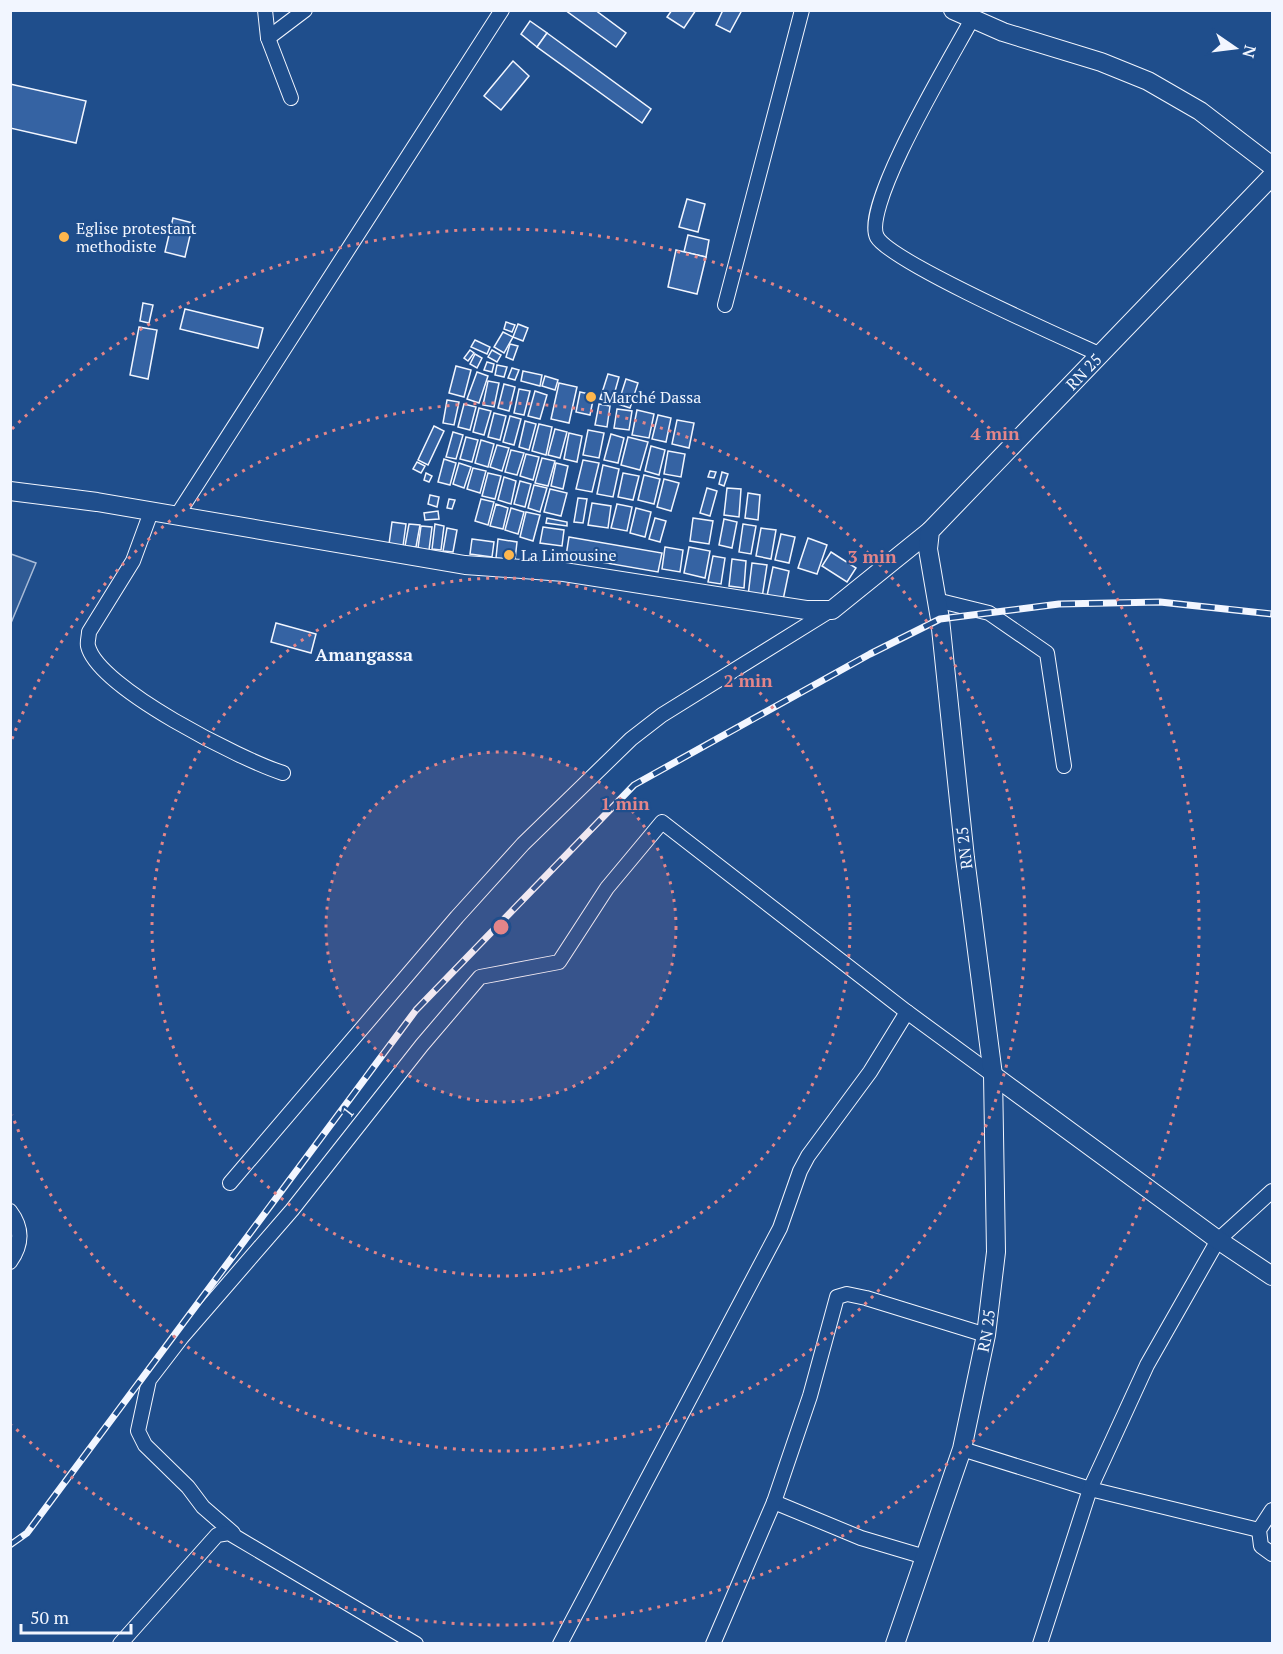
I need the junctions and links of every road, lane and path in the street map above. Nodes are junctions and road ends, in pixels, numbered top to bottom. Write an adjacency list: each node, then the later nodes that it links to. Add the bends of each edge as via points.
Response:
1 (265, 10): 7 (street)
2 (305, 10): 7 (street)
3 (502, 10): 15 (street)
4 (802, 10): 11 (street)
5 (953, 10): 6 (main road)
6 (972, 19): 9 (main road, via 1148,81 1200,111); 12 (street, via 911,129 890,176 874,225 878,238 893,251 972,294)
7 (268, 38): 8 (street)
8 (291, 98)
9 (1272, 166)
10 (1272, 176): 12 (main road, RN 25 / RN 25)
11 (725, 306)
12 (1101, 355): 16 (main road, RN 25 / RN 25)
13 (10, 491): 14 (main road)
14 (151, 512): 15 (main road); 20 (street, via 133,561 89,632 88,645 96,660 140,698 226,750)
15 (176, 517): 18 (main road, via 465,565 564,572 787,607)
16 (930, 531): 17 (main road, RN 25 / RN 25, via 928,549); 18 (main road)
17 (936, 600): 19 (street, via 989,613 1047,653); 22 (main road, RN 25 / RN 25)
18 (832, 610): 23 (street, via 662,715 631,739 523,844 456,917)
19 (1064, 766)
20 (283, 773)
21 (907, 1012): 22 (street); 35 (street, 1, via 662,822 607,888 559,962 480,977 149,1380 138,1431 145,1445); 40 (street, via 800,1171 780,1228)
22 (993, 1075): 26 (main road); 29 (main road, RN 25 / RN 25, via 996,1252)
23 (230, 1184)
24 (1272, 1191): 26 (street)
25 (10, 1211): 27 (street, via 20,1233 17,1252)
26 (1218, 1240): 28 (main road); 31 (street, via 1147,1365)
27 (10, 1262)
28 (1272, 1276)
29 (986, 1335): 30 (main road, RN 25 / RN 25); 32 (street, via 866,1298 848,1294 837,1297)
30 (962, 1449): 31 (street); 37 (main road, RN 25 / RN 25)
31 (1090, 1489): 34 (street); 43 (street)
32 (774, 1502): 37 (street, via 861,1538); 41 (street)
33 (1272, 1510): 34 (street)
34 (1259, 1530): 36 (street, via 1261,1546)
35 (233, 1533): 38 (street, via 217,1534); 39 (street)
36 (1272, 1554)
37 (926, 1557): 42 (main road, RN 25 / RN 25)
38 (120, 1644)
39 (416, 1644)
40 (560, 1644)
41 (713, 1644)
42 (895, 1644)
43 (1040, 1644)

